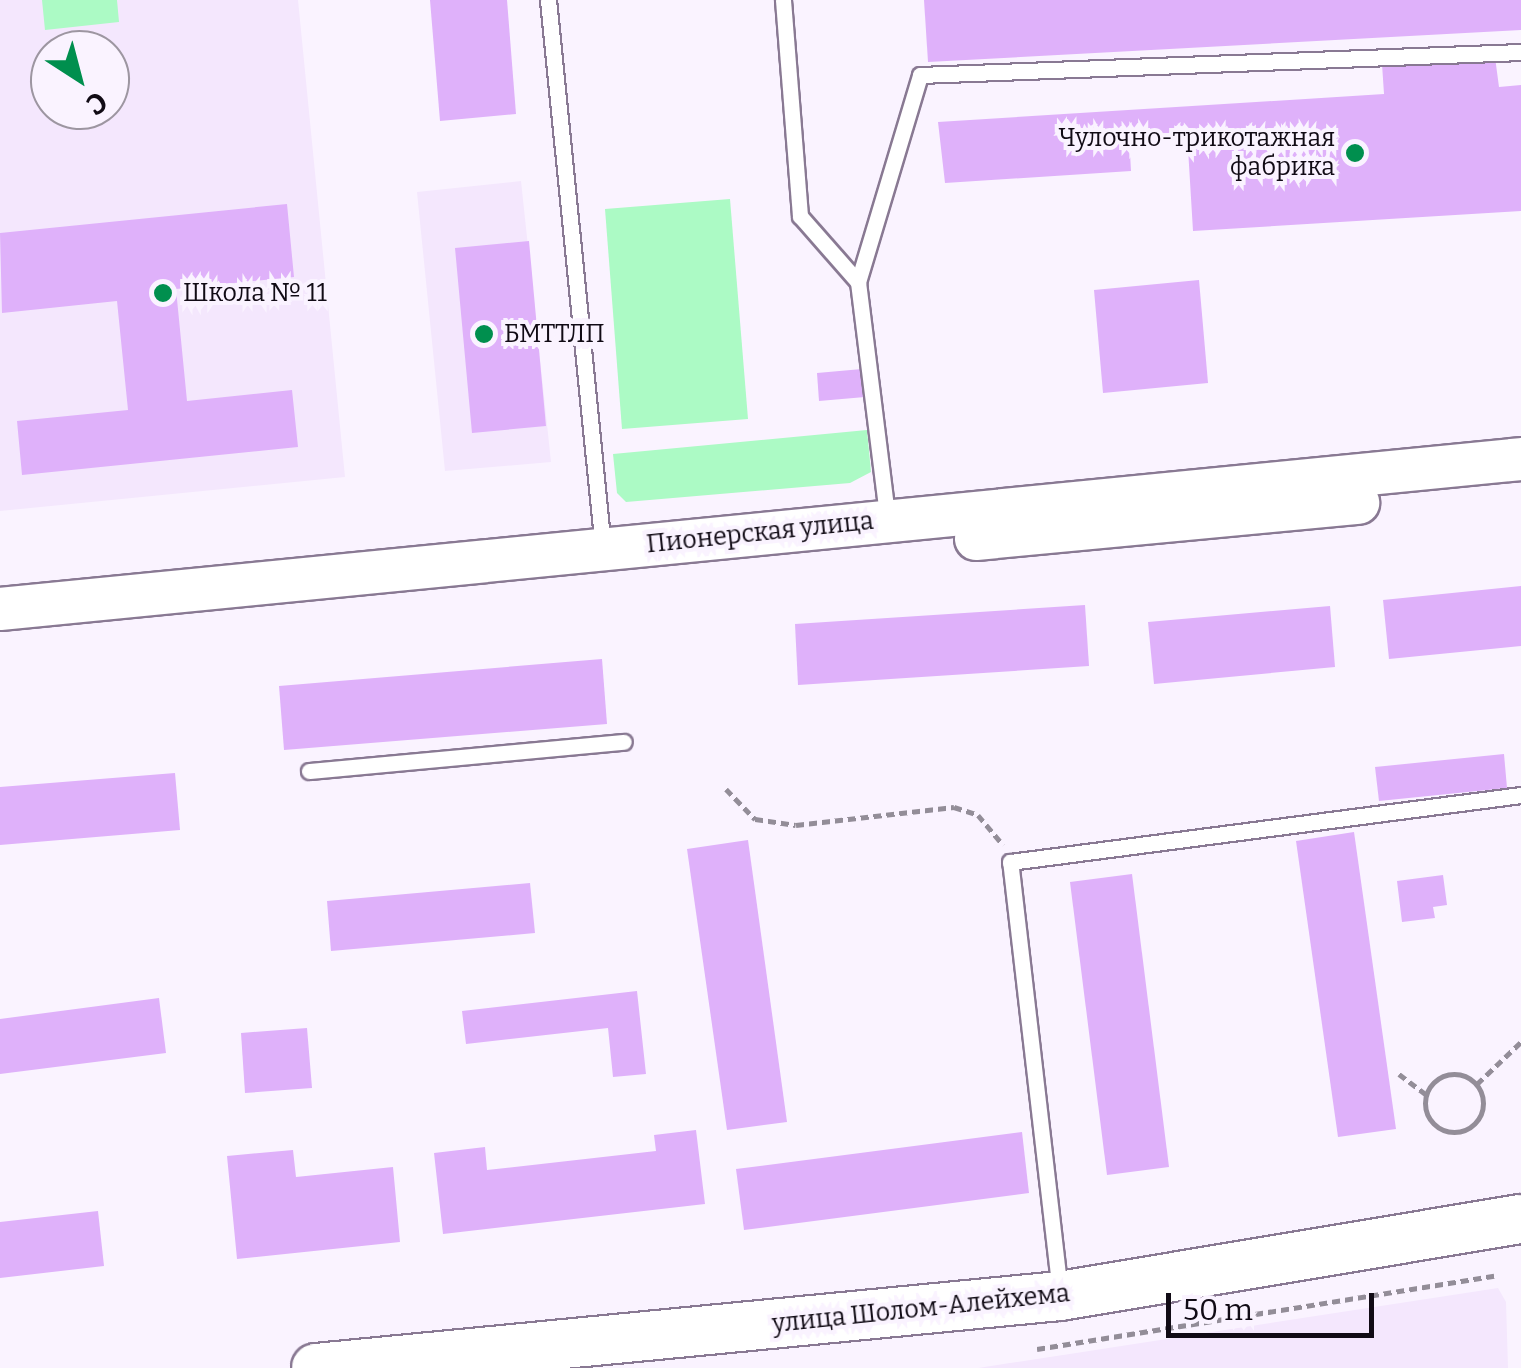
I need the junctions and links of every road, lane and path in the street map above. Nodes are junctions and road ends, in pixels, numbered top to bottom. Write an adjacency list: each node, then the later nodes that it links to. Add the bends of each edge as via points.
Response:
1 (548, 0): 8 (lane)
2 (784, 0): 4 (lane, via 800,216)
3 (1521, 52): 4 (lane, via 920,75)
4 (858, 282): 7 (lane)
5 (1521, 459): 7 (main road, Пионерская улица)
6 (1521, 488): 7 (main road, Пионерская улица)
7 (889, 534): 8 (main road, Пионерская улица)
8 (604, 562): 9 (main road, Пионерская улица); 10 (main road, Пионерская улица)
9 (0, 609)
10 (0, 637)
11 (624, 742): 12 (lane)
12 (309, 771)
13 (726, 789): 15 (path, via 754,819 796,824 954,808 978,815 1000,834)
14 (1521, 795): 15 (lane)
15 (1010, 862): 22 (lane)
16 (1521, 1042): 18 (path)
17 (1399, 1074): 19 (path)
18 (1477, 1084): 19 (path, via 1450,1074); 19 (path, via 1483,1112 1463,1132 1434,1125)
19 (1426, 1094)
20 (1521, 1218): 22 (main road, улица Шолом-Алейхема)
21 (1494, 1276): 23 (path)
22 (1060, 1296): 24 (main road, улица Шолом-Алейхема)
23 (1037, 1349)
24 (316, 1368)

